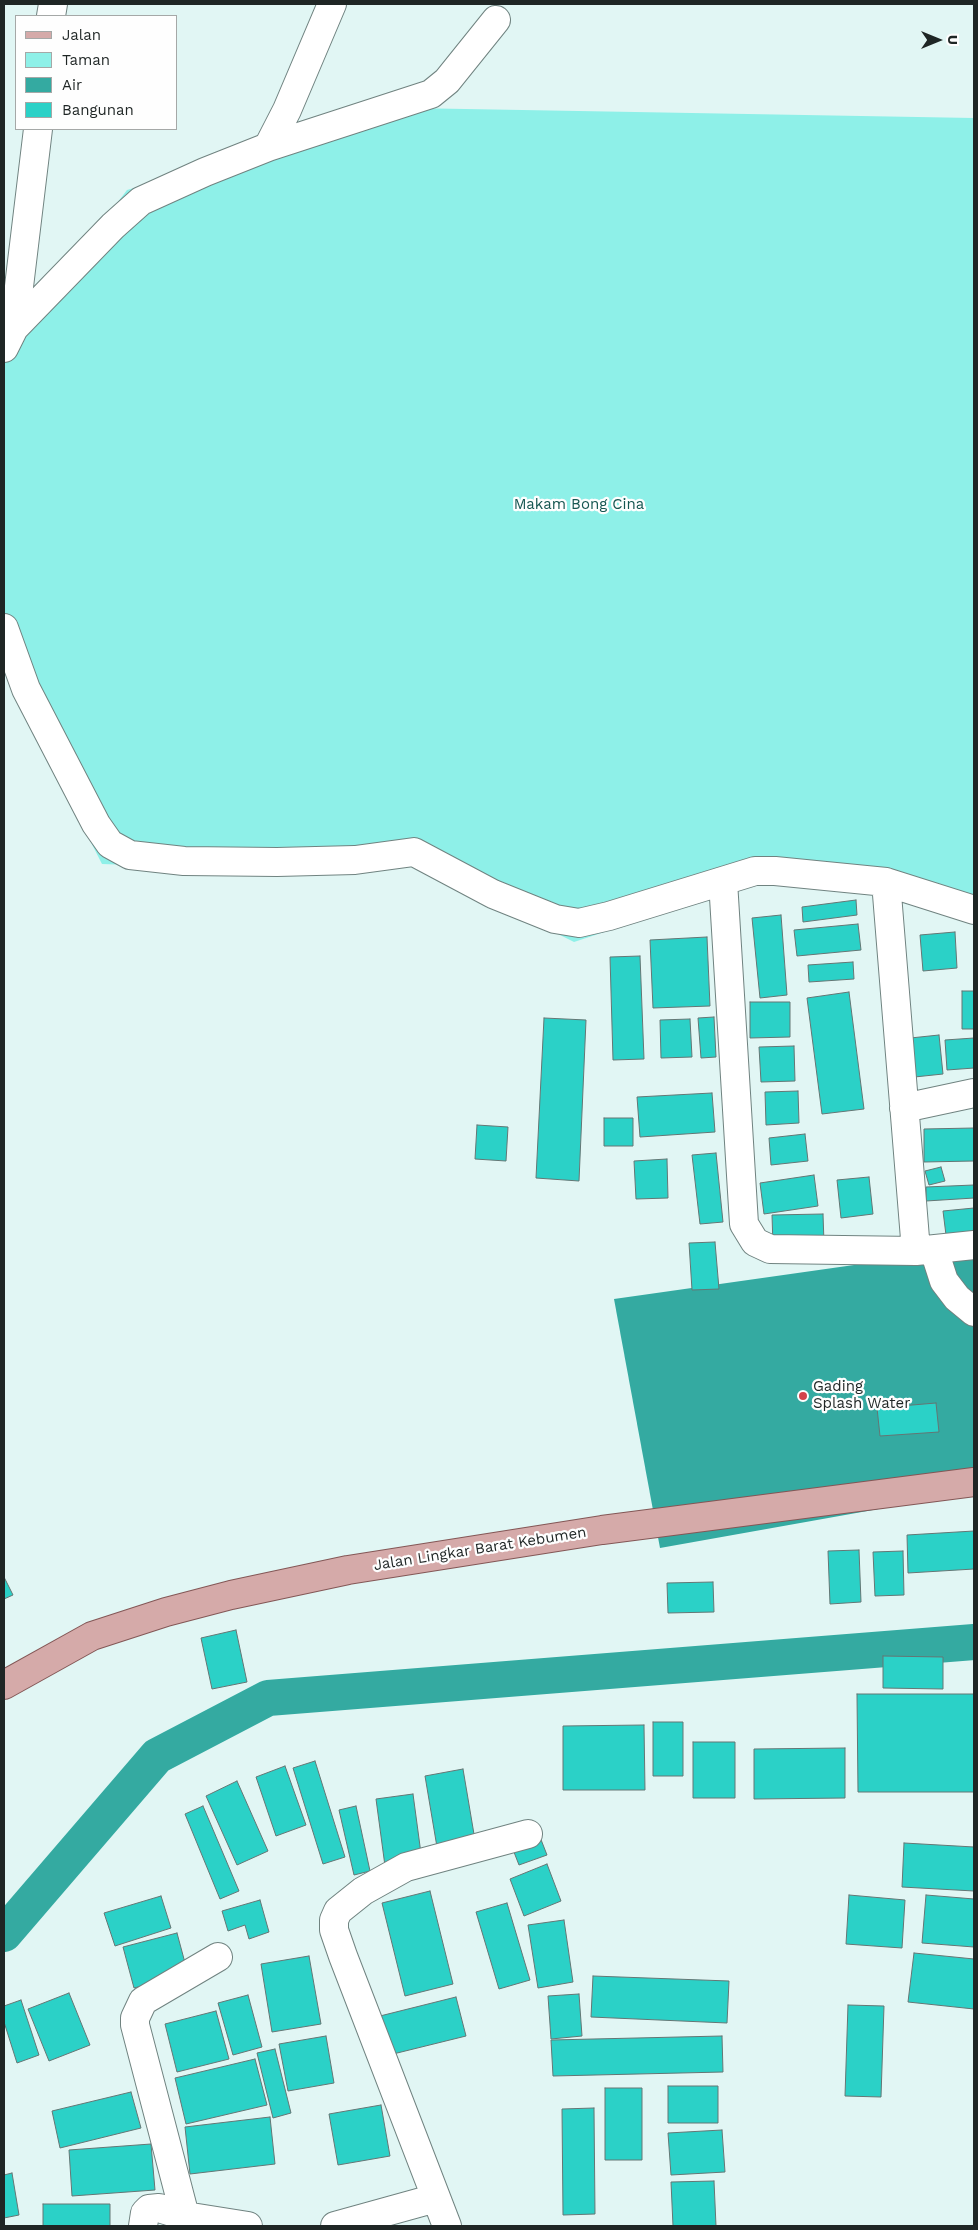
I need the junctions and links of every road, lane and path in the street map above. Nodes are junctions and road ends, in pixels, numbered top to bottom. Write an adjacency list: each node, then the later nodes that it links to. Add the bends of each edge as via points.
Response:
1 (332, 4): 4 (street)
2 (496, 20): 4 (street, via 447,81 431,94)
3 (38, 130): 5 (street)
4 (268, 147): 5 (street, via 140,201)
5 (9, 338)
6 (4, 628): 7 (street, via 26,689 96,824 110,844 130,855 184,861 278,862 355,860 414,852 493,894 555,919 579,923)
7 (723, 881): 8 (street, via 755,871 775,871); 13 (street, via 744,1224 755,1242 770,1249)
8 (886, 882): 9 (street); 11 (street)
9 (974, 910)
10 (974, 1093): 11 (street)
11 (904, 1108): 13 (street)
12 (974, 1245): 13 (street)
13 (925, 1251): 14 (street, via 957,1298)
14 (974, 1312)
15 (974, 1482): 16 (main road, Jalan Lingkar Barat Kebumen, via 602,1530 338,1572 166,1612 92,1636)
16 (4, 1685)
17 (528, 1834): 19 (street, via 406,1867 363,1890 338,1911 334,1920 343,1956)
18 (218, 1957): 20 (street, via 143,2001 135,2018)
19 (436, 2198): 23 (street); 24 (street)
20 (185, 2216): 21 (street, via 159,2208 149,2210 144,2213); 22 (street)
21 (143, 2226)
22 (248, 2226)
23 (335, 2226)
24 (447, 2226)

